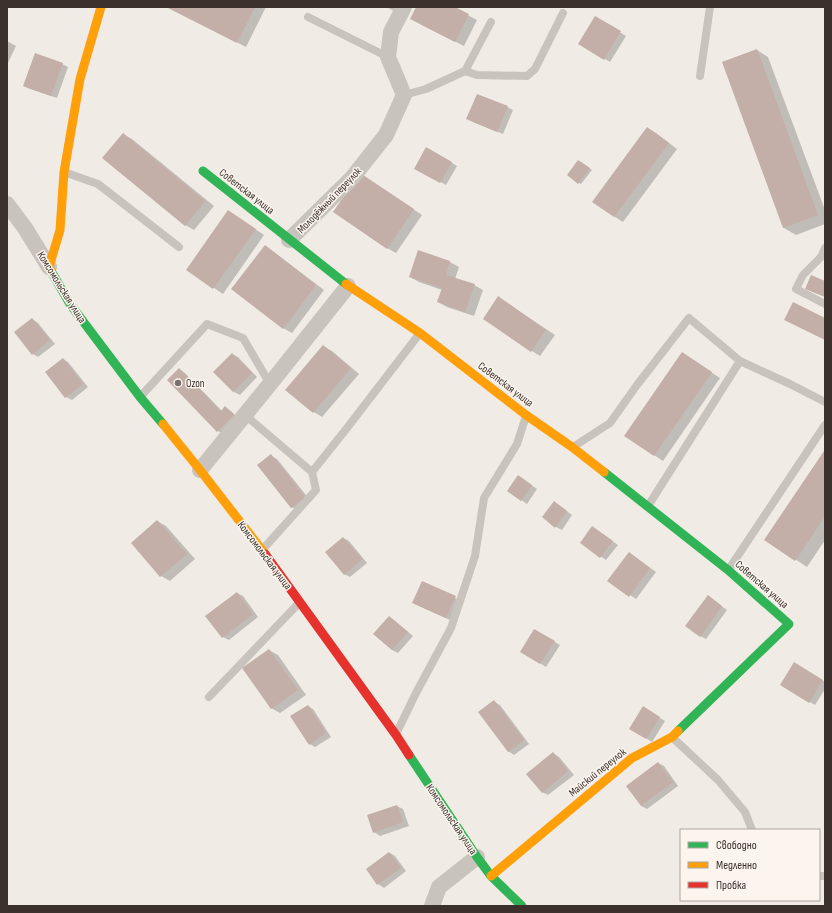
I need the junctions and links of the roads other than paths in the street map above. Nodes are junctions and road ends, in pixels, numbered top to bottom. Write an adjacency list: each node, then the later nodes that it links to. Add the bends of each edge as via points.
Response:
1 (101, 7): 12 (street, via 80,79)
2 (404, 7): 7 (street, via 391,32)
3 (710, 7): 9 (lane)
4 (562, 13): 8 (lane, via 535,70 527,76 477,75)
5 (308, 17): 7 (lane)
6 (492, 22): 8 (lane)
7 (388, 57): 10 (street)
8 (465, 71): 10 (lane, via 426,90)
9 (700, 76)
10 (404, 94): 14 (street, Молодёжный переулок, via 386,135 352,178)
11 (203, 171): 14 (street, Советская улица)
12 (64, 172): 15 (lane, via 98,184); 17 (street, via 60,230)
13 (7, 204): 17 (street, Комсомольская улица)
14 (289, 240): 18 (street, Советская улица)
15 (179, 247)
16 (825, 248): 19 (lane, via 821,257 803,275 796,289)
17 (49, 267): 23 (street, Комсомольская улица, via 70,304)
18 (348, 286): 20 (street, Советская улица); 22 (street)
19 (825, 304)
20 (420, 333): 26 (street, Советская улица); 30 (lane)
21 (740, 361): 24 (lane); 28 (lane, via 689,318 610,423); 31 (lane)
22 (270, 384): 23 (lane, via 243,338 207,324); 25 (street)
23 (140, 397): 29 (street, Комсомольская улица)
24 (825, 402)
25 (245, 415): 29 (street); 30 (lane)
26 (526, 415): 28 (street, Советская улица); 37 (lane, via 517,444 484,498 475,556 451,628)
27 (825, 425): 33 (lane)
28 (572, 447): 31 (street, Советская улица)
29 (200, 470): 32 (street, Комсомольская улица)
30 (312, 472): 32 (lane, via 316,490)
31 (647, 506): 33 (street, Советская улица)
32 (262, 550): 34 (street, Комсомольская улица)
33 (728, 570): 35 (street, Советская улица)
34 (300, 602): 36 (lane); 37 (street, Комсомольская улица)
35 (789, 624): 38 (street, Майский переулок)
36 (209, 697)
37 (396, 735): 40 (street, Комсомольская улица)
38 (672, 737): 39 (lane, via 718,780 745,812); 41 (street, Майский переулок, via 632,758)
39 (752, 829)
40 (477, 857): 41 (street, Комсомольская улица); 42 (street, via 439,887)
41 (492, 876): 43 (street, Комсомольская улица)
42 (432, 906)
43 (522, 906)

